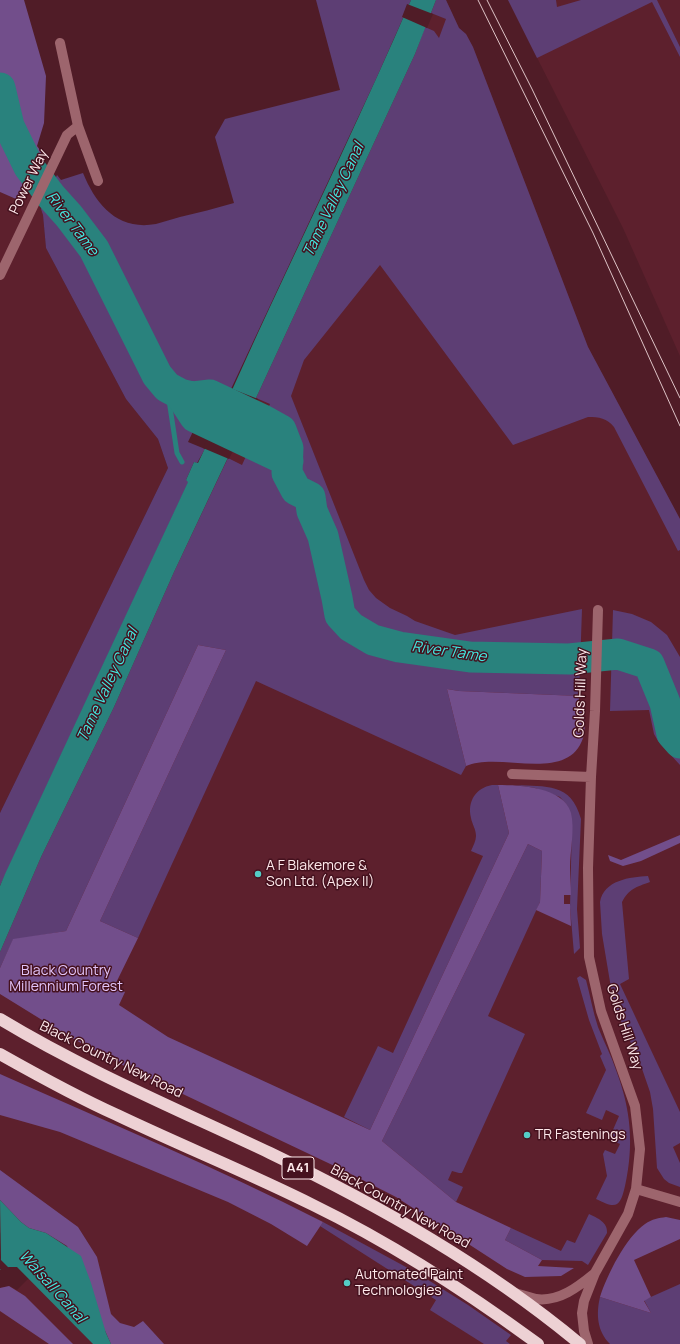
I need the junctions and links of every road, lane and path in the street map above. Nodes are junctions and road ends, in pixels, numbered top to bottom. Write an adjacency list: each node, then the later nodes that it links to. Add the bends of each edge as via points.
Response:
1 (60, 43): 2 (street)
2 (78, 126): 3 (street); 4 (street, Power Way, via 67,135)
3 (98, 181)
4 (0, 275)
5 (598, 610): 7 (street, Golds Hill Way)
6 (512, 774): 7 (street)
7 (591, 777): 10 (street, Golds Hill Way, via 588,868 590,957 601,1011 635,1106 640,1149)
8 (0, 1019): 13 (highway, Black Country New Road / A41, via 39,1043 99,1073 357,1197 412,1227)
9 (0, 1054): 14 (highway, A41, via 51,1083 361,1229 483,1304)
10 (636, 1189): 11 (street); 12 (street, Golds Hill Way, via 628,1214)
11 (680, 1202)
12 (595, 1274): 13 (street, Golds Hill Way, via 578,1288 548,1299); 16 (street, Golds Hill Way, via 584,1301 582,1314)
13 (512, 1292): 15 (highway, Black Country New Road / A41)
14 (538, 1344)
15 (580, 1344)
16 (588, 1344)

